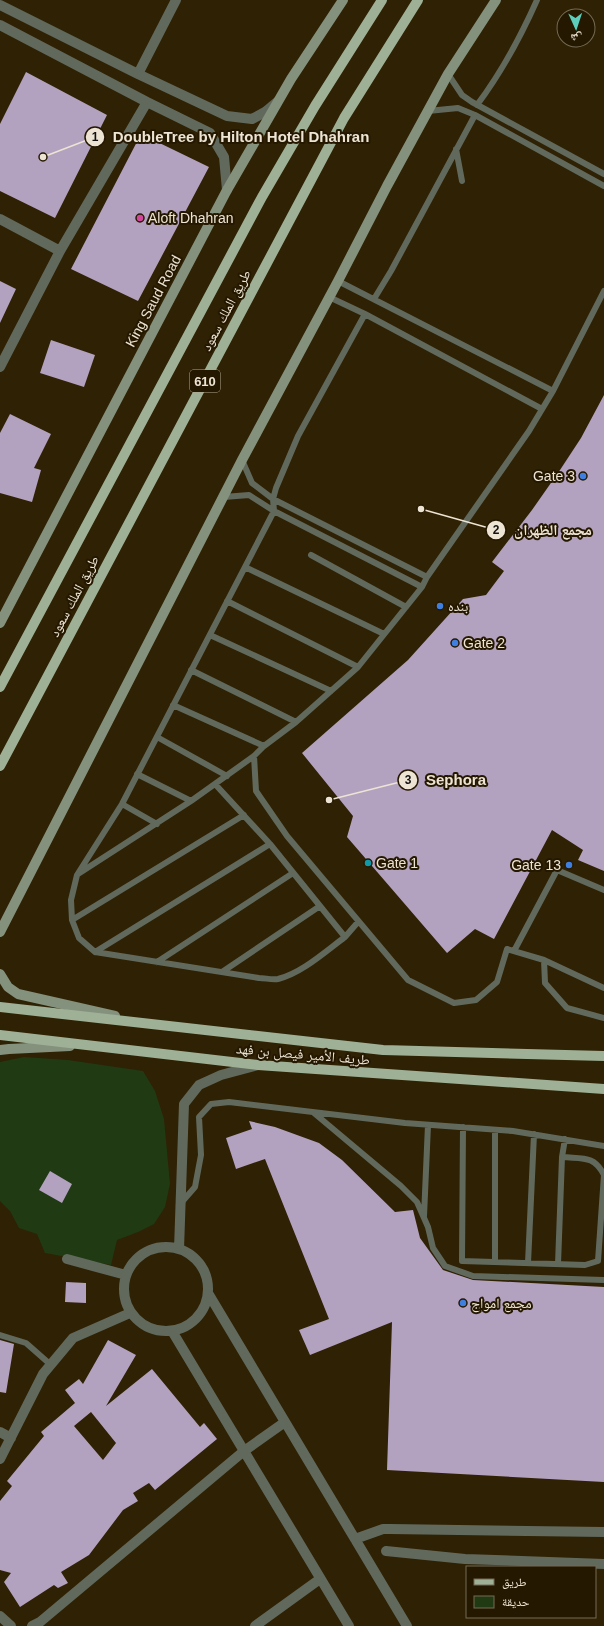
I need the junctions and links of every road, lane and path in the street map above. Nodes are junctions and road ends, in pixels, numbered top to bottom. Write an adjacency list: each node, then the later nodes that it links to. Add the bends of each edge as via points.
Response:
1 (176, 0): 9 (street)
2 (343, 0): 11 (main road, King Saud Road)
3 (382, 0): 46 (main road, طريق الملك سعود / 610, via 315,106 262,197)
4 (418, 0): 53 (main road, طريق الملك سعود / 610, via 344,118)
5 (496, 0): 10 (main road)
6 (537, 0): 13 (lane, via 493,84)
7 (0, 5): 9 (street)
8 (0, 25): 12 (street)
9 (138, 74): 11 (street, via 227,116 252,118 265,112)
10 (448, 74): 13 (lane, via 462,95); 14 (main road)
11 (280, 99): 20 (main road, King Saud Road)
12 (147, 102): 20 (street, via 210,133 224,157); 22 (street)
13 (477, 105): 17 (lane)
14 (428, 111): 15 (lane, via 458,108); 23 (main road)
15 (475, 115): 16 (lane); 19 (lane)
16 (456, 149): 18 (lane); 26 (lane)
17 (604, 174)
18 (462, 181)
19 (604, 186)
20 (227, 190): 41 (main road, King Saud Road)
21 (0, 218): 22 (street)
22 (60, 251): 28 (street)
23 (338, 281): 25 (main road); 26 (lane)
24 (604, 292): 29 (lane)
25 (329, 297): 27 (lane); 31 (main road)
26 (374, 299): 29 (lane)
27 (364, 314): 30 (lane); 33 (lane, via 298,436)
28 (0, 367)
29 (553, 391): 30 (lane)
30 (542, 409): 37 (lane)
31 (242, 460): 32 (main road); 33 (lane, via 252,484)
32 (224, 497): 34 (lane, via 249,495); 66 (main road)
33 (273, 499): 34 (lane); 37 (lane)
34 (274, 511): 36 (lane); 38 (lane)
35 (311, 555): 40 (lane)
36 (244, 567): 39 (lane); 42 (lane)
37 (427, 577): 38 (lane)
38 (422, 587): 40 (lane)
39 (227, 601): 43 (lane); 44 (lane)
40 (406, 607): 42 (lane)
41 (0, 623)
42 (384, 634): 44 (lane)
43 (210, 635): 45 (lane); 47 (lane)
44 (358, 667): 47 (lane)
45 (192, 670): 48 (lane); 49 (lane)
46 (0, 687)
47 (331, 691): 49 (lane)
48 (173, 705): 50 (lane); 51 (lane)
49 (296, 722): 51 (lane)
50 (157, 737): 54 (lane); 55 (lane)
51 (264, 746): 52 (lane)
52 (254, 756): 55 (lane); 68 (lane, via 256,791 287,836)
53 (0, 766)
54 (138, 774): 57 (lane); 58 (lane)
55 (227, 776): 56 (lane)
56 (215, 784): 57 (lane); 59 (lane)
57 (191, 801): 60 (lane)
58 (122, 804): 60 (lane); 63 (lane)
59 (244, 815): 61 (lane); 67 (lane)
60 (157, 824): 63 (lane)
61 (270, 844): 62 (lane); 73 (lane)
62 (293, 873): 65 (lane); 75 (lane)
63 (77, 874): 67 (lane, via 71,900)
64 (604, 890): 72 (lane, via 557,870)
65 (320, 906): 71 (lane); 76 (lane)
66 (12, 907): 69 (main road); 70 (main road)
67 (72, 920): 73 (lane, via 79,938)
68 (358, 922): 71 (lane); 72 (lane, via 408,980 454,1003 476,1000 497,982 507,949)
69 (0, 925)
70 (0, 932)
71 (345, 937): 76 (lane, via 314,960 277,979)
72 (514, 951): 74 (lane)
73 (95, 952): 75 (lane)
74 (544, 960): 78 (lane); 80 (lane, via 545,983 567,1008)
75 (157, 962): 76 (lane)
76 (222, 972)
77 (0, 974): 81 (main road, via 8,987 18,994)
78 (604, 988)
79 (0, 1007): 81 (main road, طريف الأمير فيصل بن فهد)
80 (604, 1018)
81 (148, 1024): 85 (main road, طريف الأمير فيصل بن فهد, via 383,1050)
82 (0, 1035): 83 (main road, طريف الأمير فيصل بن فهد)
83 (84, 1046): 84 (main road); 86 (main road, طريف الأمير فيصل بن فهد)
84 (0, 1050)
85 (604, 1056)
86 (258, 1065): 87 (main road, طريف الأمير فيصل بن فهد); 97 (street, via 221,1075 199,1085 184,1104)
87 (604, 1089)
88 (314, 1113): 89 (lane); 97 (lane, via 229,1102 211,1104 199,1117 201,1155 196,1187); 98 (lane, via 417,1202)
89 (428, 1125): 90 (lane); 98 (lane)
90 (463, 1127): 91 (lane); 101 (lane, via 462,1261)
91 (495, 1130): 92 (lane); 101 (lane)
92 (534, 1134): 93 (lane); 102 (lane)
93 (565, 1139): 94 (lane); 95 (lane)
94 (604, 1146)
95 (562, 1156): 96 (lane, via 592,1160 601,1167); 103 (lane)
96 (604, 1175): 103 (lane, via 598,1261 585,1265)
97 (181, 1203): 99 (street)
98 (424, 1218): 105 (lane, via 433,1248 445,1266 473,1276)
99 (179, 1249): 104 (street, via 166,1247 141,1254); 106 (street, via 192,1256 201,1266 207,1279)
100 (67, 1258): 104 (street)
101 (495, 1262): 102 (lane)
102 (528, 1263): 103 (lane)
103 (558, 1264)
104 (126, 1275): 107 (street, via 123,1288)
105 (604, 1280)
106 (208, 1294): 108 (street, via 204,1307 196,1318 186,1326); 111 (street)
107 (130, 1313): 108 (street, via 138,1322 149,1328); 110 (street, via 73,1338)
108 (172, 1331): 114 (street)
109 (0, 1335): 110 (lane, via 26,1343)
110 (50, 1366): 113 (street, via 43,1374)
111 (285, 1422): 114 (street); 117 (street)
112 (0, 1432): 113 (street)
113 (11, 1438): 115 (street)
114 (244, 1451): 120 (street); 123 (street, via 40,1622)
115 (0, 1459)
116 (604, 1532): 117 (street, via 383,1529)
117 (355, 1539): 126 (street)
118 (386, 1550): 119 (street, via 465,1559)
119 (604, 1564)
120 (320, 1579): 124 (street); 125 (street)
121 (0, 1616): 122 (street)
122 (12, 1626)
123 (32, 1626)
124 (255, 1626)
125 (349, 1626)
126 (407, 1626)

